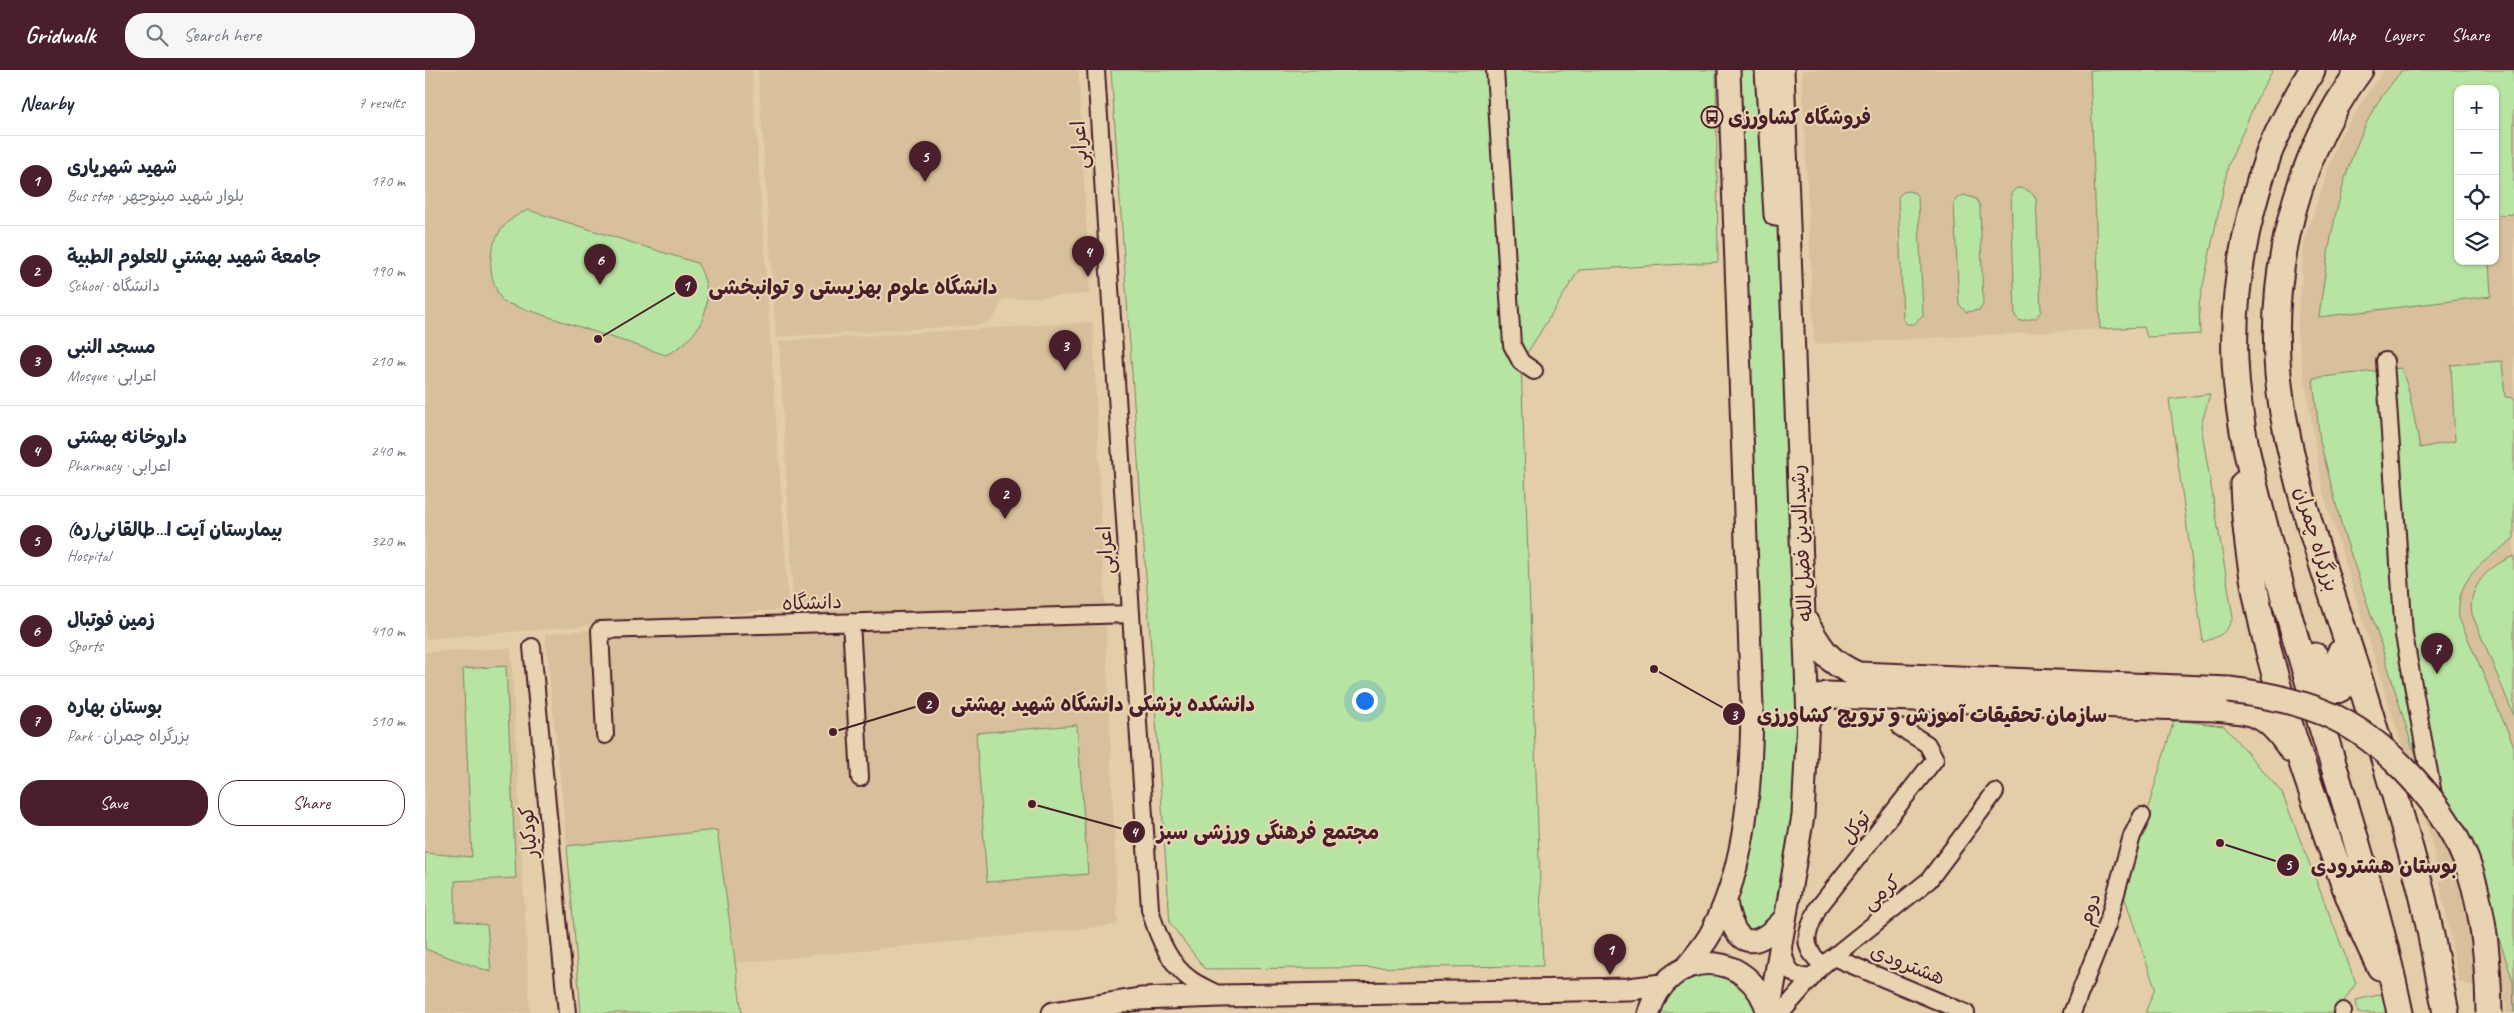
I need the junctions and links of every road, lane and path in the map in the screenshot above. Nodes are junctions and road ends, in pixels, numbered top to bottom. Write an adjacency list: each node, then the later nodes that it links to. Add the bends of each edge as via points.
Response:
1 (1096, 70): 14 (street, اعرابی)
2 (1495, 70): 10 (street, via 1512,345 1521,362)
3 (1729, 70): 26 (main road, via 1752,708 1747,800)
4 (1766, 70): 8 (main road, via 1774,210)
5 (1783, 70): 8 (main road, رشیدالدین فضل الله)
6 (2312, 70): 11 (highway, via 2270,151 2248,222 2237,305 2235,360)
7 (2360, 70): 12 (highway, بزرگراه چمران, via 2321,134 2294,203 2283,260 2276,334 2283,412 2303,498)
8 (1791, 283): 16 (main road, رشیدالدین فضل الله)
9 (2385, 361): 25 (street, via 2404,635)
10 (1534, 371)
11 (2241, 424): 13 (highway, via 2257,500); 21 (highway, via 2244,517 2254,590)
12 (2327, 575): 13 (highway, via 2346,676 2342,688 2331,689 2324,681); 42 (highway, بزرگراه چمران, via 2423,901)
13 (2283, 594): 31 (highway)
14 (1130, 614): 15 (street, دانشگاه); 32 (street, اعرابی, via 1150,910 1156,934 1171,958 1190,979)
15 (851, 622): 20 (street, دانشگاه, via 600,630); 22 (street)
16 (1805, 622): 18 (main road, رشیدالدین فضل الله); 43 (highway, bridge, via 1821,650 1837,666 1858,675 2229,690 2290,701 2338,719 2385,753 2425,793 2459,844 2477,896 2486,946)
17 (532, 646): 34 (street, کودکیار)
18 (1808, 719): 21 (highway, via 1818,699 1827,695 2226,710 2267,720 2276,727); 27 (main road, رشیدالدین فضل الله, via 1803,816)
19 (1901, 728): 28 (street, توکل, via 1927,744 1935,759 1819,908 1809,929 1807,946)
20 (605, 735)
21 (2303, 767): 31 (highway, via 2367,943)
22 (860, 778)
23 (1995, 792): 28 (street, کرمی, via 1929,880)
24 (2142, 816): 40 (street, دوم, via 2107,925)
25 (2441, 837)
26 (1726, 902): 27 (main road, via 1730,923 1737,935 1747,940 1759,940); 29 (main road, via 1712,932)
27 (1783, 928): 28 (street, هشترودی, via 1787,966 1793,974 1803,978); 37 (main road, رشیدالدین فضل الله)
28 (1823, 966): 33 (street, هشترودی); 38 (street, کرمی)
29 (1686, 967): 30 (main road); 37 (main road, via 1723,964 1740,972 1754,983)
30 (1661, 985): 32 (main road, via 1629,990); 36 (main road)
31 (2395, 986): 41 (highway)
32 (1221, 996): 35 (main road, via 1140,999)
33 (1940, 1007): 39 (street, هشترودی)
34 (567, 1013)
35 (1053, 1013)
36 (1649, 1013)
37 (1769, 1013)
38 (1781, 1013)
39 (1966, 1013)
40 (2072, 1013)
41 (2400, 1013)
42 (2447, 1013)
43 (2489, 1013)

